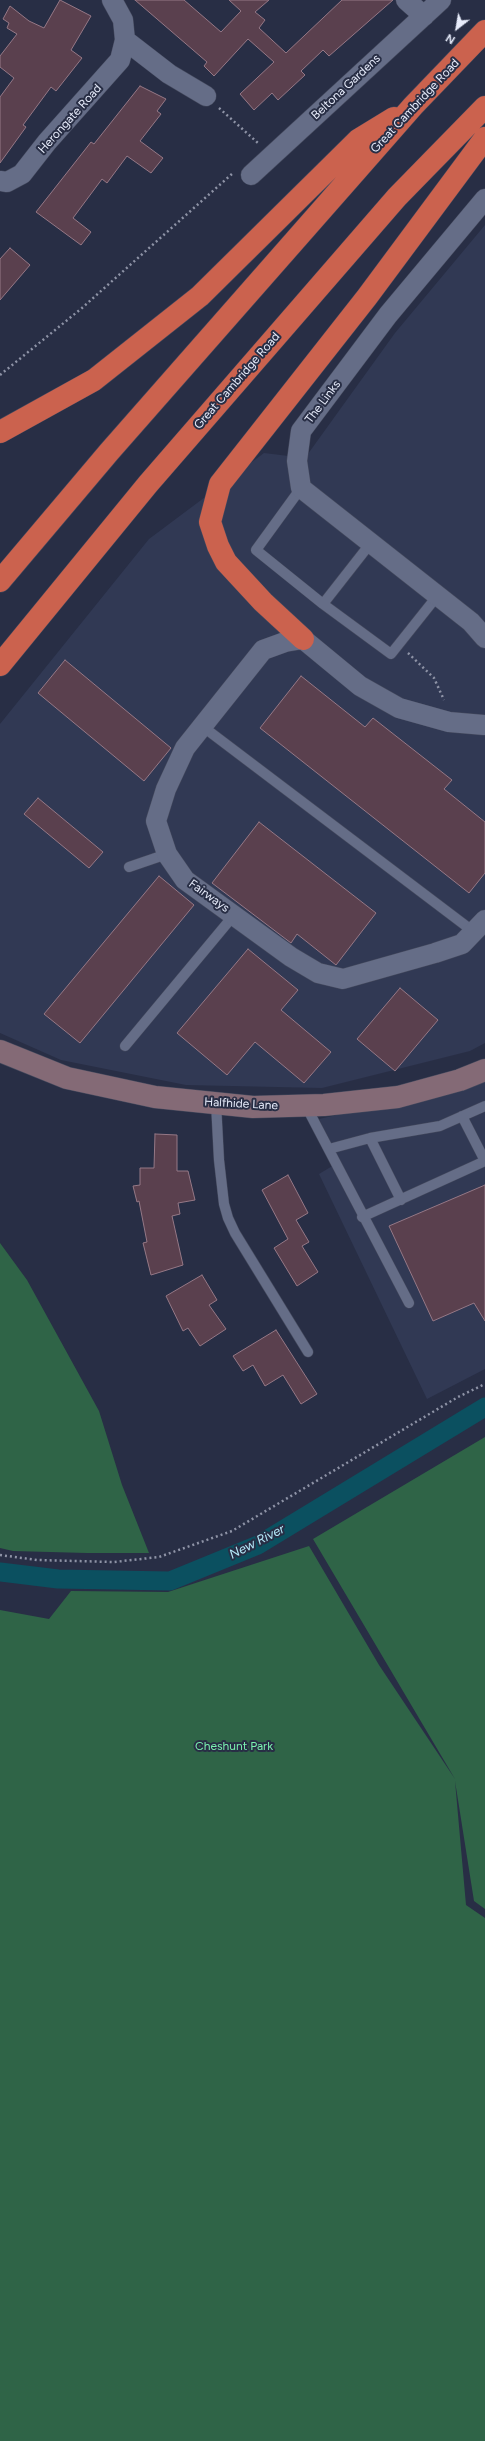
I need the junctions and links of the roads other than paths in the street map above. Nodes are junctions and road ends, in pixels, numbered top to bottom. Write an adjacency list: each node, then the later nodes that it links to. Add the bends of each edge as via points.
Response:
1 (112, 0): 6 (street, Herongate Road, via 123,20)
2 (406, 0): 4 (street)
3 (441, 0): 4 (street, Beltona Gardens)
4 (424, 16): 11 (street, Beltona Gardens)
5 (485, 31): 8 (highway, Great Cambridge Road)
6 (125, 40): 7 (street, via 169,74); 12 (street, Herongate Road, via 120,60 22,174 7,182)
7 (206, 96)
8 (413, 106): 14 (highway, via 358,140 200,296 94,380); 17 (highway, Great Cambridge Road, via 114,446)
9 (485, 107): 22 (highway, Great Cambridge Road, via 397,197 169,460)
10 (485, 138): 21 (highway, via 367,297 220,484 210,522 226,562 252,591)
11 (251, 175)
12 (0, 181)
13 (485, 199): 15 (street, The Links, via 388,315 301,431 297,461)
14 (0, 432)
15 (302, 488): 16 (street); 19 (lane, via 256,550)
16 (370, 544): 18 (street); 19 (lane)
17 (0, 581)
18 (438, 595): 19 (lane, via 391,654); 20 (street, via 471,622)
19 (323, 604)
20 (485, 638)
21 (303, 639): 23 (street, Fairways, via 263,650); 24 (street, via 360,686 399,708 449,722)
22 (0, 665)
23 (202, 726): 25 (street, Fairways, via 182,755 166,789 156,821); 28 (lane)
24 (485, 726)
25 (167, 854): 26 (lane); 27 (street, Fairways, via 185,880)
26 (129, 867)
27 (234, 915): 28 (street, Fairways, via 291,957 318,973 343,979 462,944); 29 (lane)
28 (480, 926)
29 (125, 1046)
30 (0, 1051): 32 (main road, Halfhide Lane, via 67,1078 155,1097)
31 (485, 1070): 33 (main road, Halfhide Lane, via 460,1080 398,1097)
32 (216, 1103): 33 (main road, Halfhide Lane, via 253,1107); 42 (lane, via 219,1160 228,1218 234,1233)
33 (306, 1106): 37 (lane)
34 (485, 1106): 35 (lane)
35 (462, 1116): 36 (lane, via 440,1126); 38 (lane)
36 (370, 1138): 37 (lane); 39 (lane)
37 (328, 1149): 40 (lane)
38 (485, 1161): 39 (lane)
39 (401, 1200): 40 (lane)
40 (362, 1216): 41 (lane)
41 (409, 1303)
42 (308, 1352)

